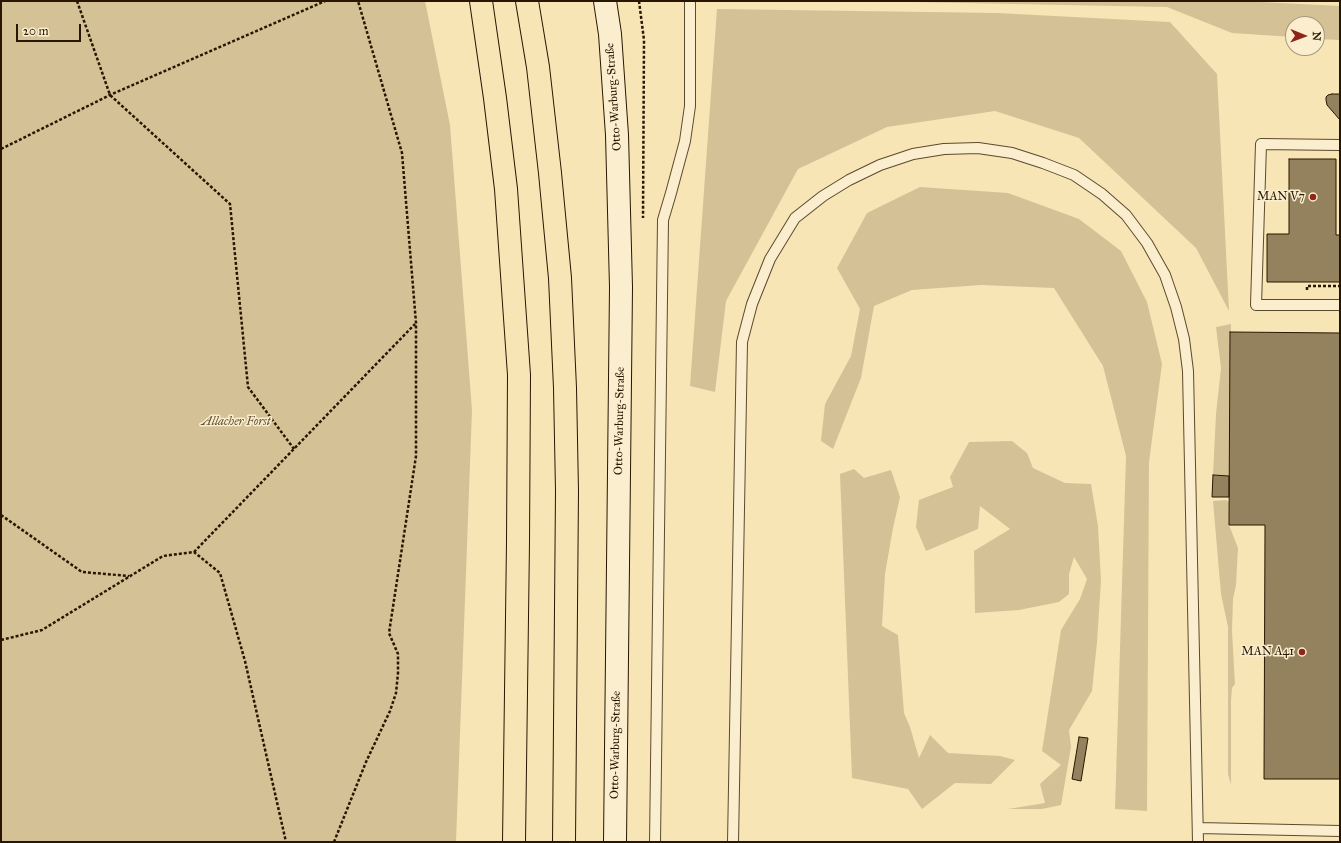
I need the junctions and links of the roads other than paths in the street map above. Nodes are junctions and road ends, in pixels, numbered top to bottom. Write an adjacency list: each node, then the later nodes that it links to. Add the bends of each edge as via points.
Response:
1 (481, 1): 9 (highway, via 506,189 518,375)
2 (528, 1): 10 (highway, via 550,172 560,278 565,388 567,491)
3 (605, 1): 11 (main road, Otto-Warburg-Straße, via 610,34 617,134 621,287)
4 (690, 1): 12 (lane, via 690,106 685,141 662,220)
5 (1340, 145): 6 (lane, via 1261,144 1256,306)
6 (1340, 305)
7 (1198, 828): 8 (lane); 13 (lane, via 1188,371 1184,339 1165,275 1147,243 1126,215 1102,194 1074,175 1012,153 964,148 913,154 880,165 823,196 795,218 770,259 752,304 742,342); 14 (lane)
8 (1340, 830)
9 (514, 842)
10 (564, 842)
11 (615, 842)
12 (655, 842)
13 (733, 842)
14 (1198, 842)

